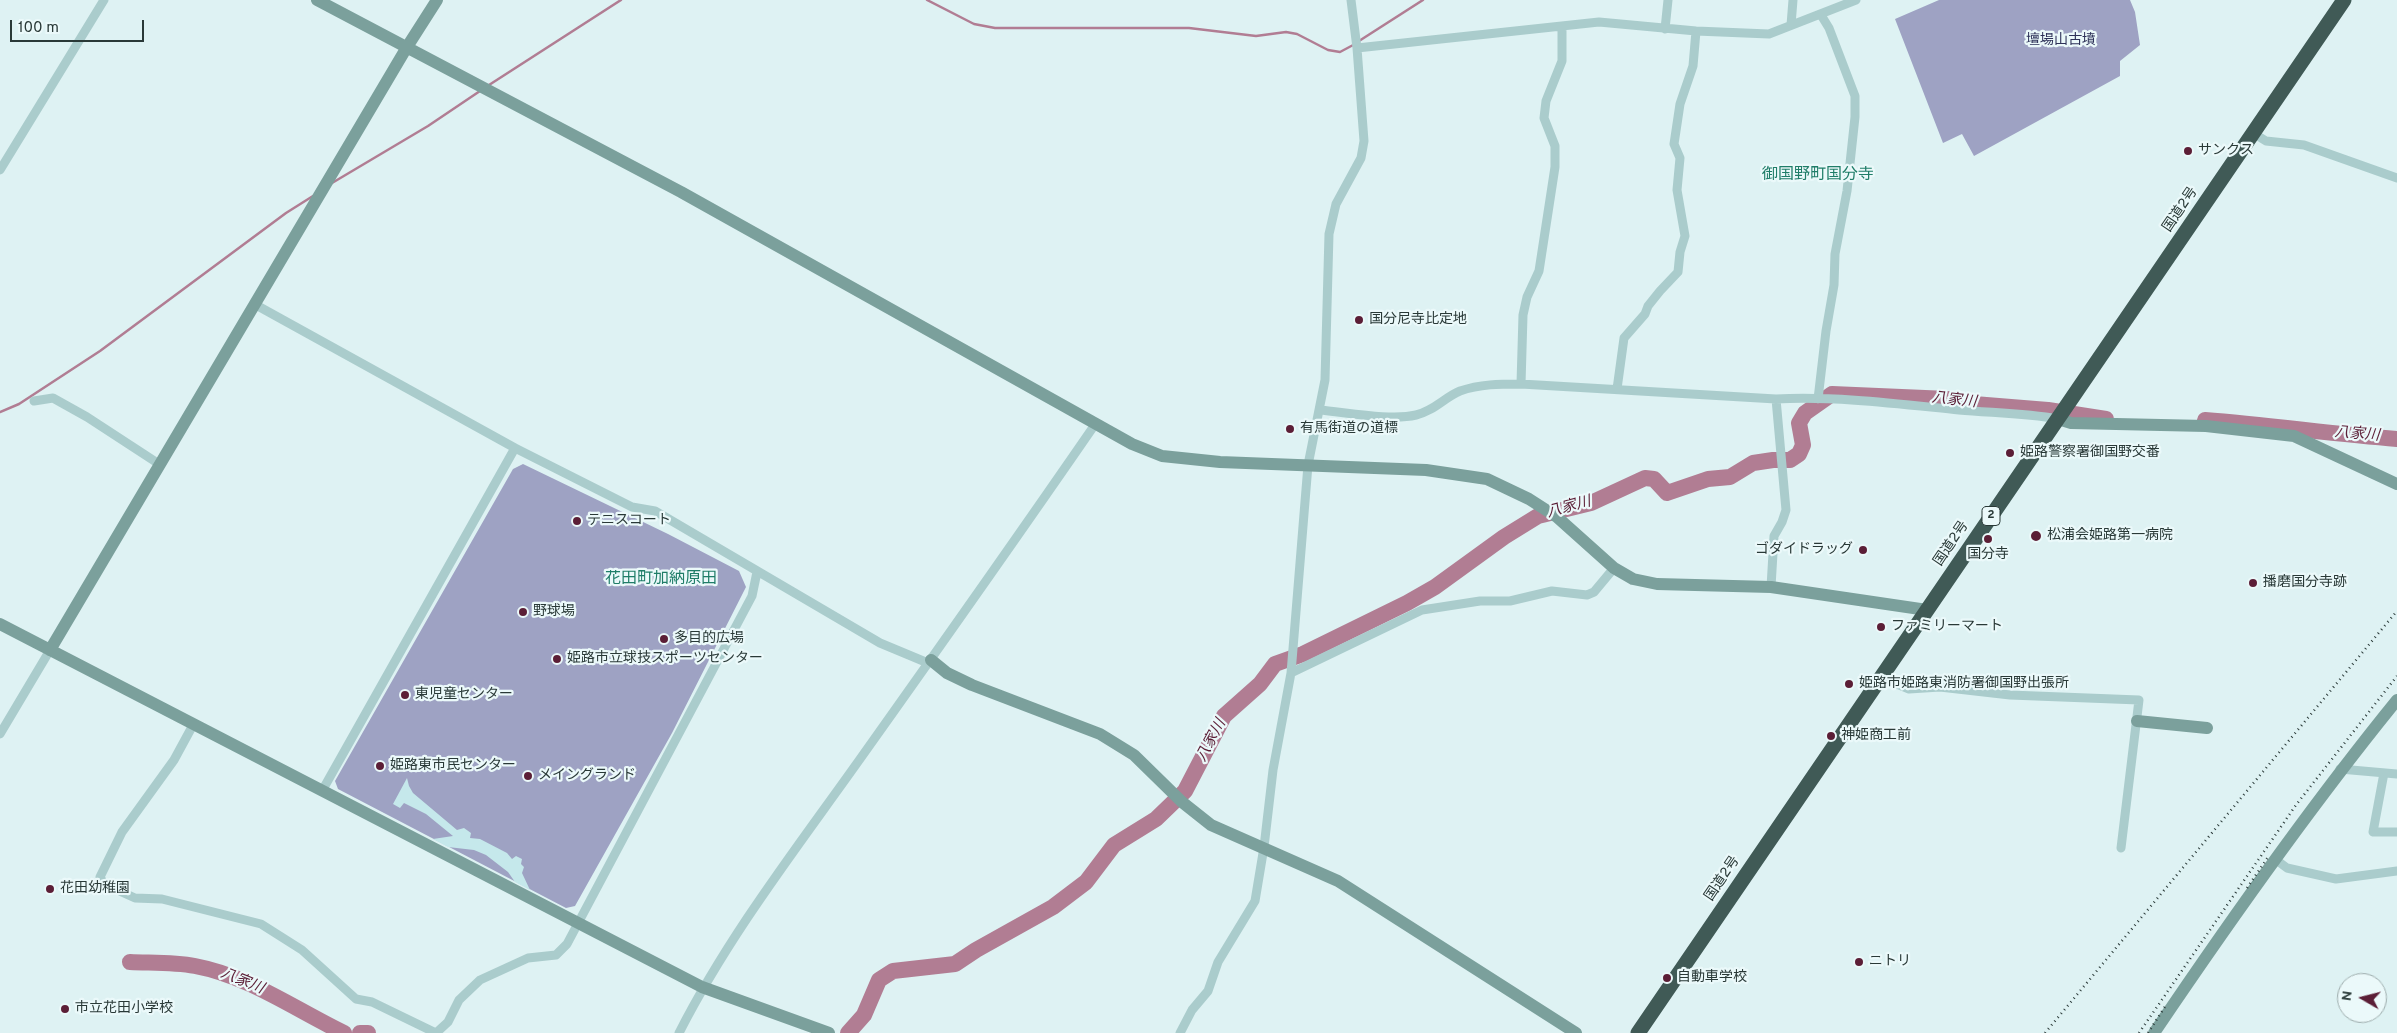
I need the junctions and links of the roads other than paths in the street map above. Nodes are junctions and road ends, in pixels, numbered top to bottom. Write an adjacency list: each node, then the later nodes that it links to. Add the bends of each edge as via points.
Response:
1 (104, 0): 17 (street)
2 (318, 0): 14 (street)
3 (437, 0): 14 (street)
4 (1351, 0): 15 (street)
5 (1668, 0): 12 (street)
6 (1793, 0): 10 (street)
7 (1856, 0): 9 (street)
8 (2344, 0): 16 (highway, 国道2号 / 2)
9 (1821, 15): 10 (street); 23 (street, via 1855,96 1855,117)
10 (1791, 25): 13 (street, via 1769,34)
11 (1562, 26): 12 (street, via 1599,22); 15 (street); 20 (street, via 1562,61 1546,101 1544,118 1555,146 1555,167 1539,271 1523,315)
12 (1665, 29): 13 (street)
13 (1696, 31): 21 (street, via 1693,66 1680,104 1674,144 1680,158 1677,190 1684,236 1678,272 1624,338)
14 (407, 47): 19 (street); 27 (street, via 681,192)
15 (1357, 48): 25 (street, via 1364,141 1360,158 1336,204 1329,234 1325,380)
16 (2253, 133): 18 (street, via 2266,140 2304,145); 26 (highway, 国道2号 / 2)
17 (0, 170)
18 (2397, 178)
19 (256, 305): 28 (street); 29 (street)
20 (1521, 384): 21 (street); 25 (street, via 1486,384 1458,392 1440,405 1416,415)
21 (1617, 389): 22 (street)
22 (1776, 399): 23 (street); 34 (street, via 1786,510 1774,536)
23 (1818, 400): 26 (street)
24 (34, 402): 29 (street, via 53,398 87,416)
25 (1319, 410): 30 (street)
26 (2058, 419): 31 (street, via 2071,423 2206,426 2294,436); 35 (highway, 国道2号 / 2)
27 (1096, 423): 30 (street, via 1132,444 1162,456); 38 (street)
28 (515, 448): 33 (street, via 632,507 655,511); 49 (street)
29 (159, 464): 37 (street)
30 (1308, 465): 32 (street, via 1426,470 1487,479 1557,517); 39 (street)
31 (2397, 484)
32 (1614, 568): 34 (street, via 1633,579 1657,584); 39 (street, via 1594,592 1587,595 1552,591 1510,601 1480,601 1422,610)
33 (757, 572): 38 (street, via 880,643); 55 (street, via 752,596)
34 (1771, 587): 35 (street)
35 (1927, 610): 40 (highway, 国道2号 / 2)
36 (0, 624): 37 (street)
37 (50, 650): 43 (street); 45 (street)
38 (930, 662): 51 (street, via 972,685 1100,734 1134,755 1211,825); 56 (street, via 740,926)
39 (1291, 673): 51 (street, via 1273,770)
40 (1880, 677): 42 (street, via 1909,689 1940,687 2139,700); 61 (highway, 国道2号 / 2)
41 (2397, 700): 46 (street)
42 (2137, 720): 44 (street); 52 (street)
43 (193, 724): 49 (street); 55 (street, via 174,760 122,832 100,877 104,884 135,898 162,899 261,924 302,950 356,1000 372,1002 436,1033 448,1022 459,1000 480,980 528,958 556,955 567,944)
44 (2207, 728)
45 (0, 734)
46 (2340, 770): 47 (street); 53 (street)
47 (2384, 773): 48 (street); 50 (street, via 2373,832)
48 (2397, 774)
49 (322, 791): 55 (street)
50 (2397, 832)
51 (1264, 847): 59 (street, via 1255,901 1218,962 1208,991 1192,1010); 60 (street, via 1338,881)
52 (2121, 848)
53 (2275, 859): 54 (street, via 2287,868 2336,879); 62 (street)
54 (2397, 871)
55 (577, 923): 56 (street)
56 (702, 988): 57 (street); 58 (street)
57 (679, 1033)
58 (829, 1033)
59 (1180, 1033)
60 (1576, 1033)
61 (1638, 1033)
62 (2154, 1033)

